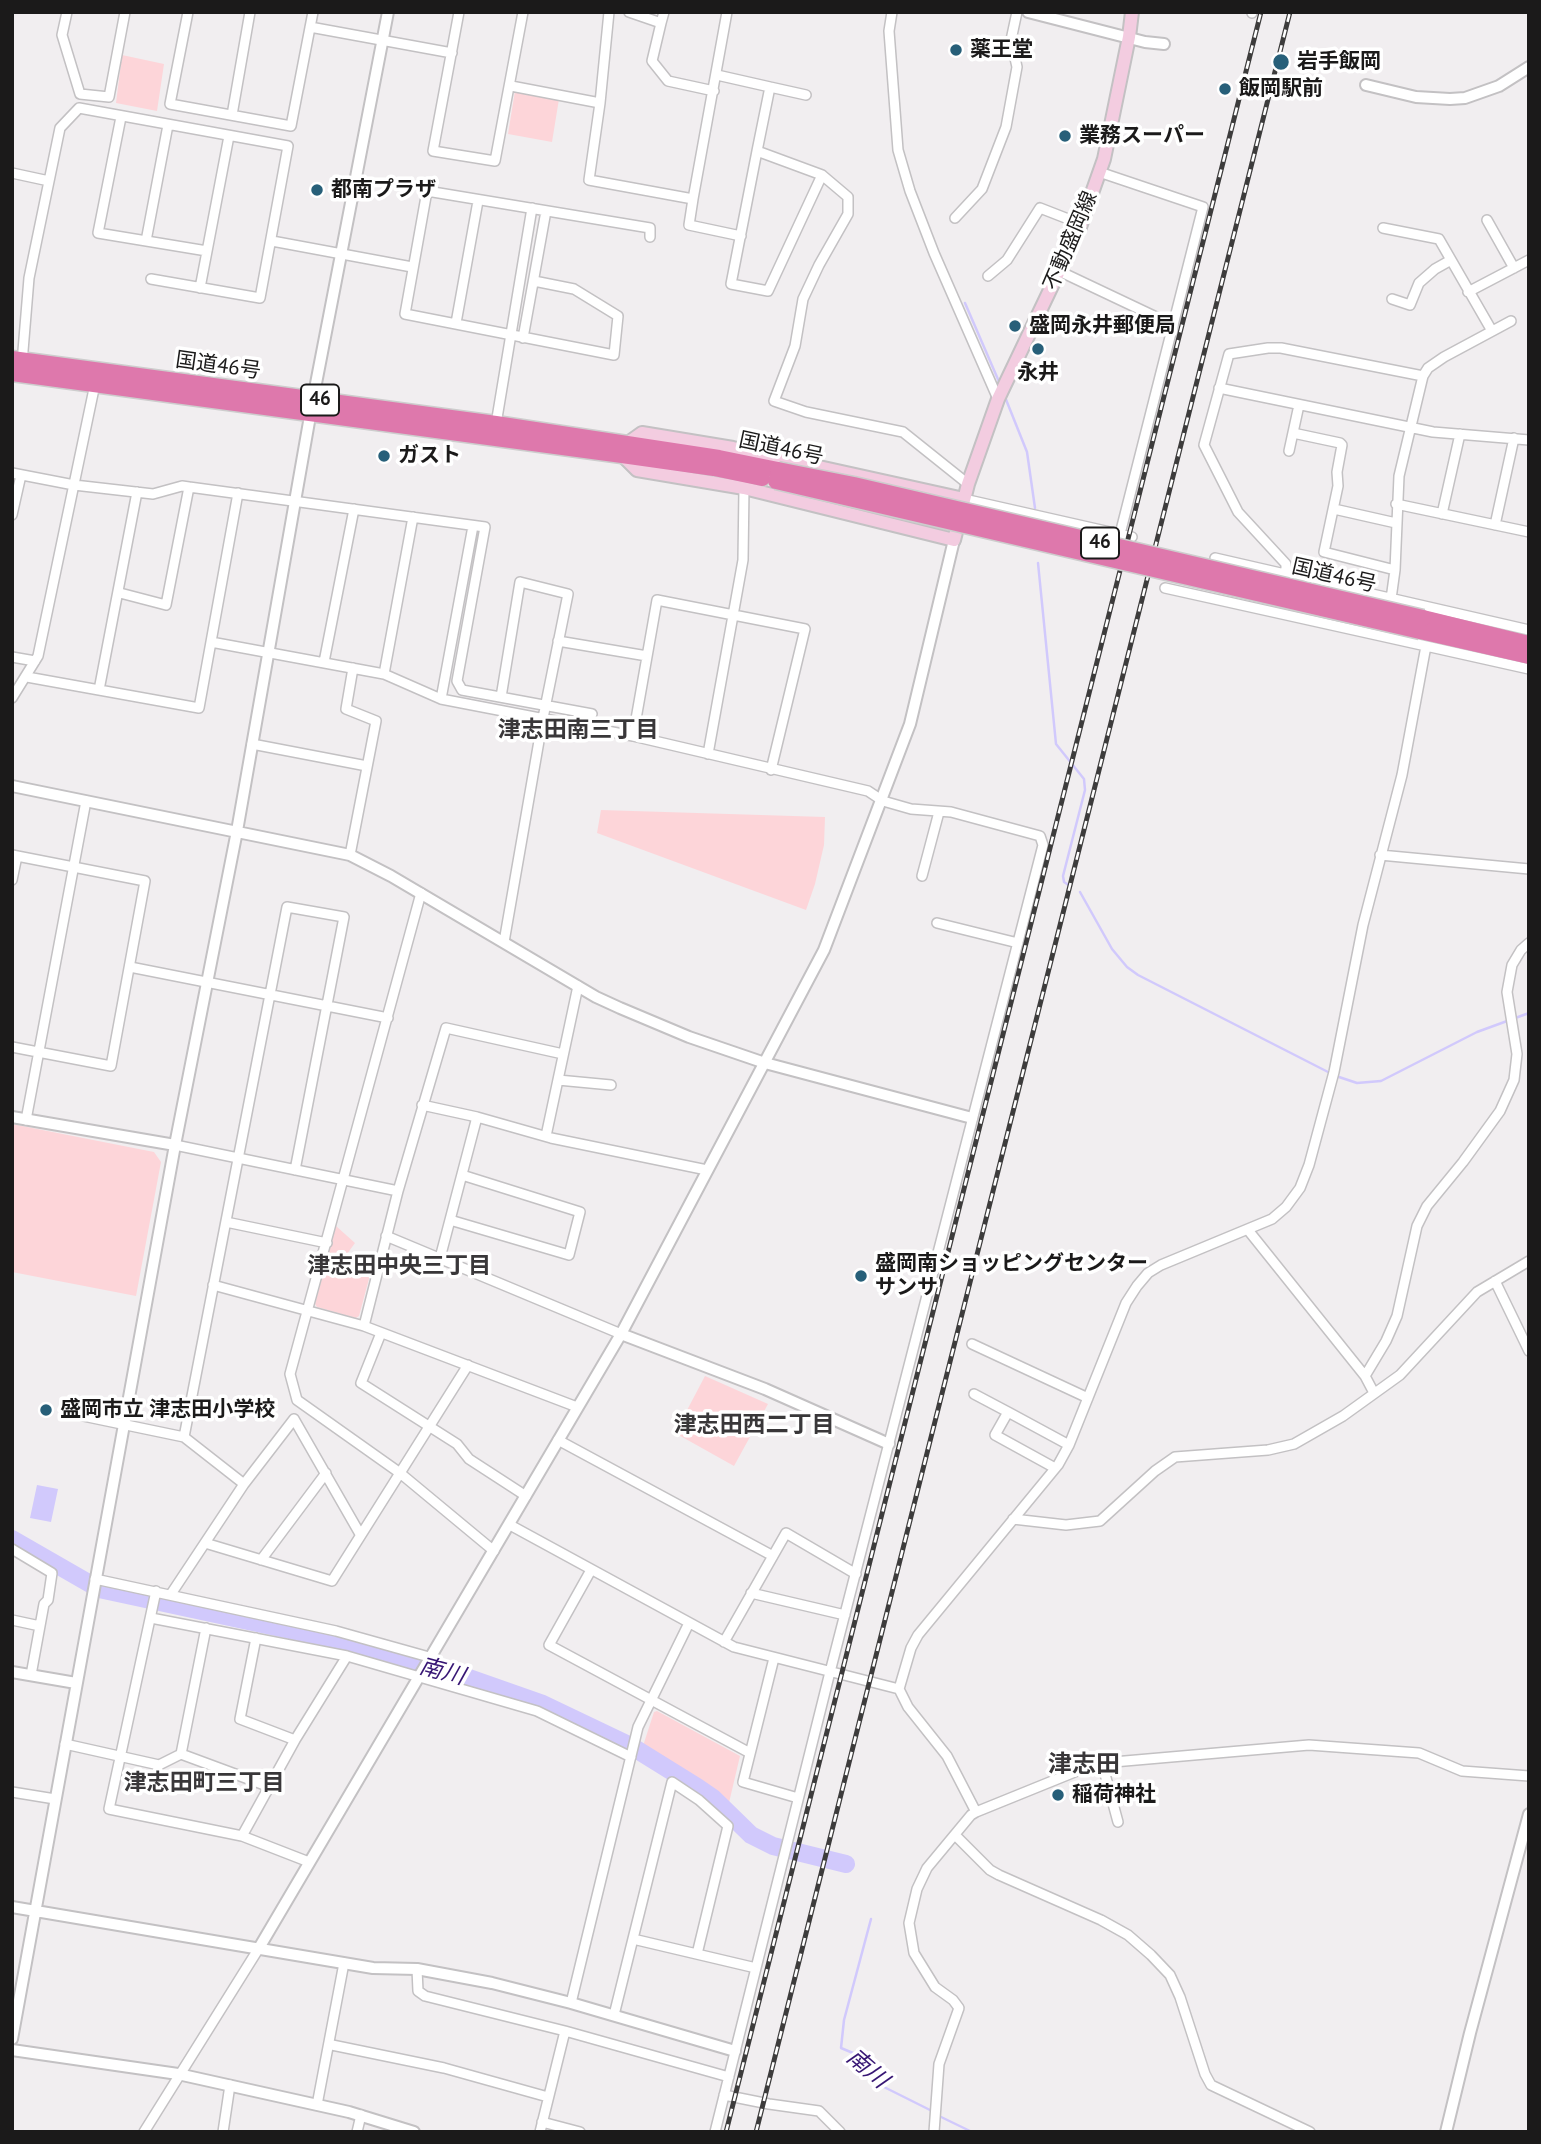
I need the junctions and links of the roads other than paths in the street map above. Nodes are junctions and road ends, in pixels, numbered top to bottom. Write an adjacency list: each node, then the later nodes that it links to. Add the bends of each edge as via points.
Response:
1 (66, 12): 2 (street, via 62,35 80,94 109,97)
2 (125, 12)
3 (188, 12): 31 (street, via 170,104)
4 (250, 12): 31 (street)
5 (313, 12): 18 (street)
6 (387, 12): 20 (street)
7 (459, 12): 22 (street)
8 (523, 12): 26 (street)
9 (609, 12): 30 (street)
10 (629, 12): 17 (street)
11 (664, 12): 17 (street)
12 (727, 12): 24 (street)
13 (892, 12): 75 (street, via 889,31 898,150 934,253)
14 (1017, 12): 44 (street, via 1011,40 1017,67 1006,127 982,189)
15 (1028, 12): 19 (street)
16 (1132, 12): 19 (main road, 不動盛岡線)
17 (661, 23): 28 (street, via 652,61 668,81)
18 (310, 27): 20 (street); 31 (street, via 291,126)
19 (1129, 37): 21 (street); 36 (main road, 不動盛岡線)
20 (383, 40): 22 (street); 53 (street)
21 (1164, 44)
22 (452, 53): 26 (street, via 433,151 495,162)
23 (1529, 67): 25 (street, via 1499,86 1450,99 1416,97)
24 (717, 75): 27 (street); 28 (street)
25 (1366, 85)
26 (510, 86): 30 (street)
27 (770, 87): 29 (street); 35 (street)
28 (714, 91): 40 (street)
29 (806, 95)
30 (600, 103): 40 (street, via 590,180)
31 (232, 115)
32 (121, 117): 33 (street); 39 (street, via 79,108 60,128); 50 (street, via 99,233)
33 (168, 125): 34 (street); 50 (street)
34 (229, 136): 51 (street, via 288,146); 52 (street)
35 (757, 151): 38 (street); 48 (street)
36 (1099, 172): 46 (main road, 不動盛岡線); 67 (street, via 1203,206)
37 (12, 173): 39 (street)
38 (822, 175): 48 (street, via 768,291 732,284); 87 (street, via 848,197 848,214 803,299 795,346 774,401 903,432)
39 (49, 181): 71 (street)
40 (693, 199): 48 (street, via 689,225)
41 (478, 201): 42 (street); 56 (street, via 427,191); 66 (street)
42 (532, 208): 43 (street); 69 (street)
43 (546, 211): 49 (street, via 650,228); 61 (street)
44 (955, 218)
45 (1487, 220): 57 (street)
46 (1081, 224): 58 (main road, 不動盛岡線); 59 (street, via 1040,208 1007,260)
47 (1382, 228): 54 (street, via 1439,239)
48 (741, 236)
49 (650, 237)
50 (146, 241): 52 (street)
51 (272, 241): 53 (street); 62 (street, via 261,298)
52 (207, 251): 62 (street)
53 (342, 253): 56 (street); 77 (street)
54 (1451, 260): 63 (street); 64 (street, via 1419,284 1410,305)
55 (1529, 260): 57 (street)
56 (412, 267): 66 (street, via 405,314)
57 (1514, 268): 63 (street)
58 (1059, 271): 67 (street); 75 (main road, 不動盛岡線)
59 (988, 276)
60 (152, 279): 62 (street)
61 (534, 281): 70 (street); 70 (street, via 574,289 618,316 614,355)
62 (200, 288)
63 (1468, 292): 68 (street)
64 (1392, 299)
65 (1511, 321): 68 (street)
66 (456, 323): 69 (street)
67 (1173, 325): 105 (street)
68 (1492, 331): 72 (street, via 1436,362)
69 (511, 335): 70 (street); 78 (street)
70 (523, 338)
71 (17, 367): 73 (highway, 国道46号 / 46); 77 (highway, 国道46号 / 46)
72 (1423, 376): 74 (street, via 1268,348 1229,354); 79 (street)
73 (95, 384): 77 (highway, 国道46号 / 46); 88 (street)
74 (1219, 388): 76 (street); 110 (street, via 1204,445 1238,512 1286,564)
75 (998, 398): 87 (main road, 不動盛岡線)
76 (1299, 405): 79 (street); 80 (street)
77 (312, 407): 78 (highway, 国道46号 / 46); 84 (highway, 国道46号 / 46); 94 (street)
78 (496, 424): 84 (highway, 国道46号 / 46)
79 (1409, 428): 81 (street); 95 (street)
80 (1293, 433): 85 (street); 97 (street, via 1342,445)
81 (1460, 434): 82 (street); 98 (street)
82 (1514, 438): 83 (street); 102 (street)
83 (1529, 440)
84 (625, 449): 90 (main road, via 637,470); 93 (main road, via 642,433); 116 (highway, 国道46号 / 46, bridge, via 854,485)
85 (1289, 451)
86 (16, 474): 88 (street); 99 (street)
87 (968, 484): 93 (main road, 不動盛岡線)
88 (74, 485): 91 (street); 124 (street)
89 (190, 487): 91 (street); 92 (street); 112 (street, via 166,605)
90 (744, 488): 107 (main road); 114 (street, via 743,560)
91 (137, 492): 112 (street)
92 (238, 493): 94 (street); 118 (street)
93 (964, 499): 105 (street); 107 (main road, 不動盛岡線)
94 (295, 500): 96 (street); 120 (street)
95 (1396, 504): 98 (street); 101 (street)
96 (354, 509): 100 (street); 125 (street)
97 (1334, 509): 101 (street); 109 (street, via 1324,552)
98 (1442, 514): 102 (street)
99 (12, 515)
100 (413, 517): 103 (street); 128 (street)
101 (1396, 523): 109 (street)
102 (1495, 525): 104 (street)
103 (472, 526): 131 (street, via 485,527 457,681 462,690); 133 (street)
104 (1529, 532)
105 (1120, 534): 106 (street)
106 (1132, 537)
107 (954, 540): 143 (street, via 910,724)
108 (1215, 558): 110 (street)
109 (1395, 570): 113 (street)
110 (1286, 575): 113 (street)
111 (1165, 588): 116 (street)
112 (120, 593): 130 (street)
113 (1391, 599): 115 (street)
114 (734, 614): 121 (street, via 657,600); 139 (street); 141 (street, via 806,629)
115 (1529, 630)
116 (1423, 631): 119 (highway, 国道46号 / 46); 122 (highway, 国道46号 / 46); 127 (street); 148 (street, via 1402,775)
117 (558, 641): 121 (street); 131 (street, via 568,594 520,582); 134 (street)
118 (211, 642): 120 (street); 130 (street, via 199,708)
119 (1529, 643)
120 (268, 652): 125 (street); 138 (street)
121 (647, 656): 137 (street)
122 (1529, 656)
123 (12, 657): 124 (street)
124 (35, 662): 129 (street)
125 (324, 662): 126 (street)
126 (353, 668): 128 (street); 140 (street, via 346,709 376,721)
127 (1529, 669)
128 (384, 674): 133 (street)
129 (27, 677): 130 (street); 132 (street)
130 (99, 690)
131 (501, 697): 134 (street)
132 (12, 698)
133 (441, 699): 136 (street)
134 (546, 705): 135 (street); 136 (street)
135 (592, 714)
136 (543, 718): 137 (street); 156 (street)
137 (633, 736): 139 (street)
138 (252, 744): 140 (street); 146 (street)
139 (708, 754): 141 (street)
140 (367, 766): 147 (street)
141 (771, 769): 143 (street, via 868,791)
142 (12, 786): 144 (street)
143 (883, 800): 145 (street); 168 (street, via 824,950)
144 (86, 801): 146 (street); 150 (street)
145 (939, 813): 152 (street); 157 (street, via 951,812 1040,836 1043,845)
146 (237, 831): 147 (street); 160 (street)
147 (350, 855): 154 (street)
148 (1380, 855): 151 (street); 186 (street, via 1333,1075 1300,1188 1272,1219)
149 (14, 856): 150 (street); 153 (street)
150 (74, 866): 159 (street, via 145,881); 166 (street)
151 (1529, 869)
152 (922, 876)
153 (12, 880)
154 (421, 893): 156 (street); 164 (street)
155 (937, 923): 157 (street)
156 (504, 942): 161 (street)
157 (1018, 943): 174 (street)
158 (1529, 943): 200 (street, via 1512,965 1507,992 1517,1054 1514,1080 1500,1111 1427,1206 1417,1226 1397,1316)
159 (130, 967): 160 (street); 166 (street, via 111,1066)
160 (208, 982): 162 (street); 177 (street)
161 (578, 986): 167 (street); 168 (street, via 689,1037)
162 (270, 994): 163 (street); 163 (street, via 287,907 344,917); 178 (street)
163 (327, 1005): 164 (street); 179 (street)
164 (388, 1018): 182 (street)
165 (12, 1047): 166 (street)
166 (38, 1053): 175 (street)
167 (563, 1054): 169 (street); 171 (street, via 446,1028)
168 (765, 1063): 174 (street); 180 (street)
169 (558, 1080): 170 (street); 176 (street)
170 (611, 1086)
171 (422, 1105): 173 (street); 183 (street)
172 (12, 1117): 175 (street)
173 (477, 1117): 176 (street); 181 (street)
174 (972, 1118): 211 (street)
175 (26, 1120): 177 (street)
176 (546, 1136): 180 (street)
177 (175, 1145): 178 (street); 207 (street)
178 (238, 1158): 179 (street); 185 (street)
179 (295, 1170): 182 (street)
180 (707, 1170): 196 (street)
181 (462, 1175): 184 (street); 184 (street, via 580,1212 569,1255)
182 (344, 1180): 183 (street); 188 (street)
183 (398, 1191): 187 (street)
184 (450, 1220): 189 (street)
185 (226, 1222): 188 (street); 192 (street)
186 (1248, 1230): 200 (street); 203 (street, via 1148,1273 1126,1303)
187 (386, 1237): 189 (street); 194 (street)
188 (327, 1243): 193 (street)
189 (440, 1258): 196 (street)
190 (1529, 1261): 191 (street)
191 (1496, 1281): 198 (street); 201 (street, via 1477,1292 1400,1374)
192 (213, 1284): 193 (street); 209 (street)
193 (309, 1310): 194 (street); 214 (street, via 290,1374 297,1400)
194 (364, 1326): 195 (street)
195 (382, 1333): 199 (street); 208 (street, via 360,1383)
196 (621, 1334): 204 (street); 211 (street, via 765,1389)
197 (972, 1345): 203 (street)
198 (1529, 1351)
199 (468, 1365): 204 (street); 208 (street)
200 (1364, 1376): 201 (street)
201 (1374, 1393): 218 (street, via 1294,1444 1268,1451 1175,1457 1100,1521 1066,1525)
202 (974, 1394): 205 (street)
203 (1088, 1398): 212 (street)
204 (577, 1407): 210 (street)
205 (1008, 1412): 212 (street); 213 (street, via 995,1435)
206 (83, 1416): 207 (street)
207 (124, 1425): 209 (street); 228 (street)
208 (428, 1426): 214 (street); 217 (street, via 457,1444 469,1460)
209 (184, 1437): 216 (street)
210 (558, 1440): 217 (street); 224 (street)
211 (889, 1444): 227 (street)
212 (1069, 1445): 213 (street)
213 (1055, 1468): 218 (street)
214 (400, 1473): 220 (street); 223 (street)
215 (326, 1474): 216 (street, via 294,1419); 220 (street); 225 (street)
216 (244, 1484): 221 (street)
217 (526, 1496): 219 (street)
218 (1013, 1519): 248 (street, via 918,1635)
219 (510, 1525): 223 (street); 226 (street)
220 (360, 1535): 225 (street, via 332,1581)
221 (205, 1543): 225 (street); 231 (street)
222 (12, 1549): 236 (street, via 52,1573)
223 (494, 1551): 241 (street)
224 (773, 1556): 227 (street, via 786,1533); 230 (street)
225 (261, 1560)
226 (591, 1570): 235 (street); 249 (street, via 549,1645)
227 (856, 1574): 232 (street)
228 (95, 1578): 229 (street); 247 (street)
229 (156, 1591): 231 (street); 233 (street)
230 (751, 1593): 232 (street); 239 (street)
231 (171, 1594): 241 (street)
232 (845, 1615): 244 (street)
233 (151, 1618): 237 (street); 254 (street)
234 (12, 1620): 236 (street)
235 (689, 1623): 239 (street); 249 (street)
236 (40, 1626): 245 (street)
237 (206, 1629): 238 (street); 253 (street)
238 (256, 1638): 240 (street); 250 (street, via 240,1719)
239 (724, 1642): 242 (street)
240 (347, 1656): 246 (street); 250 (street)
241 (429, 1657): 246 (street)
242 (774, 1658): 244 (street); 252 (street)
243 (12, 1672): 245 (street)
244 (830, 1672): 248 (street); 260 (street)
245 (31, 1675): 247 (street)
246 (417, 1677): 255 (street, via 537,1711); 267 (street)
247 (76, 1683): 251 (street)
248 (899, 1689): 262 (street, via 947,1756)
249 (650, 1699): 252 (street); 255 (street)
250 (295, 1740): 258 (street)
251 (65, 1744): 254 (street); 261 (street)
252 (750, 1753): 260 (street, via 743,1782)
253 (181, 1754): 254 (street, via 159,1765); 258 (street)
254 (119, 1756): 266 (street, via 109,1809)
255 (631, 1757): 276 (street)
256 (1102, 1763): 257 (street, via 1309,1745 1419,1754 1462,1771); 262 (street); 264 (street)
257 (1529, 1776)
258 (270, 1787): 266 (street)
259 (12, 1791): 261 (street)
260 (798, 1798): 274 (street)
261 (55, 1799): 269 (street)
262 (976, 1812): 265 (street)
263 (1529, 1814): 300 (street)
264 (1118, 1822)
265 (955, 1835): 298 (street, via 927,1868 909,1923 914,1953 934,1987 959,2008 939,2064); 299 (street, via 990,1870 1128,1935 1170,1975 1210,2085)
266 (242, 1836): 267 (street)
267 (309, 1862): 271 (street)
268 (12, 1907): 269 (street)
269 (36, 1911): 271 (street); 279 (street)
270 (633, 1939): 272 (street); 272 (street, via 672,1782 728,1826); 277 (street)
271 (259, 1948): 273 (street); 283 (street)
272 (697, 1954): 274 (street)
273 (344, 1963): 275 (street); 288 (street)
274 (756, 1968): 282 (street)
275 (417, 1969): 276 (street); 278 (street, via 418,1991 425,1996)
276 (572, 2003): 277 (street)
277 (614, 2015): 282 (street)
278 (565, 2031): 284 (street); 287 (street)
279 (12, 2039)
280 (332, 2045): 287 (street, via 444,2068)
281 (12, 2050): 283 (street)
282 (735, 2051): 284 (street)
283 (178, 2074): 285 (street); 291 (street)
284 (729, 2077): 286 (street)
285 (230, 2085): 288 (street); 292 (street)
286 (724, 2095): 296 (street); 297 (street, via 819,2111)
287 (548, 2097): 290 (street)
288 (317, 2105): 289 (street)
289 (361, 2115): 293 (street); 294 (street)
290 (541, 2127): 295 (street)
291 (144, 2132)
292 (223, 2132)
293 (357, 2132)
294 (414, 2132)
295 (580, 2132)
296 (715, 2132)
297 (840, 2132)
298 (934, 2132)
299 (1310, 2132)
300 (1446, 2132)

